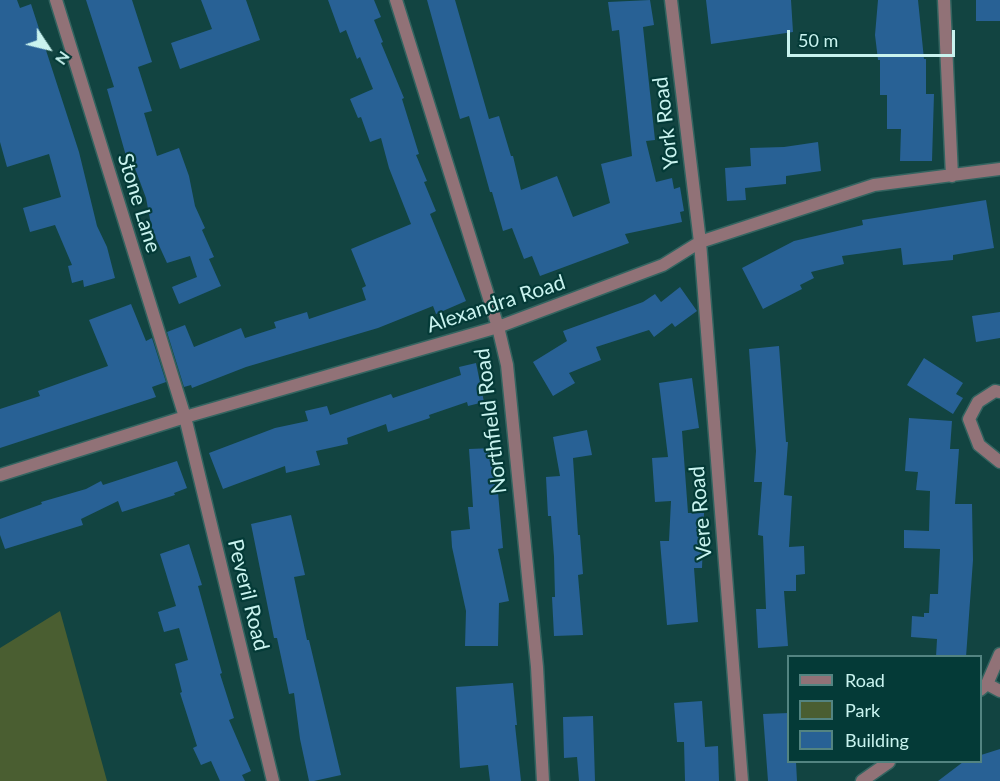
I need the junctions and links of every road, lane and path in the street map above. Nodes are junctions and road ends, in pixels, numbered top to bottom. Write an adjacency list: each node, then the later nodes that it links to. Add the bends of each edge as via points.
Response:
1 (56, 0): 10 (street, Stone Lane)
2 (396, 0): 8 (street, Northfield Road)
3 (671, 0): 7 (street, York Road)
4 (944, 0): 6 (street)
5 (1000, 169): 6 (street, Alexandra Road)
6 (952, 176): 7 (street, Alexandra Road, via 874,185)
7 (700, 242): 8 (street, Alexandra Road, via 663,265); 19 (street, Vere Road)
8 (498, 327): 10 (street, Alexandra Road); 18 (street, Northfield Road, via 507,365 537,667)
9 (1000, 392): 11 (street, via 994,391 978,402 969,419 979,445)
10 (185, 417): 12 (street, Alexandra Road); 17 (street, Peveril Road)
11 (1000, 462)
12 (0, 475)
13 (1000, 654): 14 (street)
14 (984, 687): 15 (street)
15 (1000, 691)
16 (888, 763): 20 (street)
17 (273, 781)
18 (543, 781)
19 (742, 781)
20 (862, 781)

